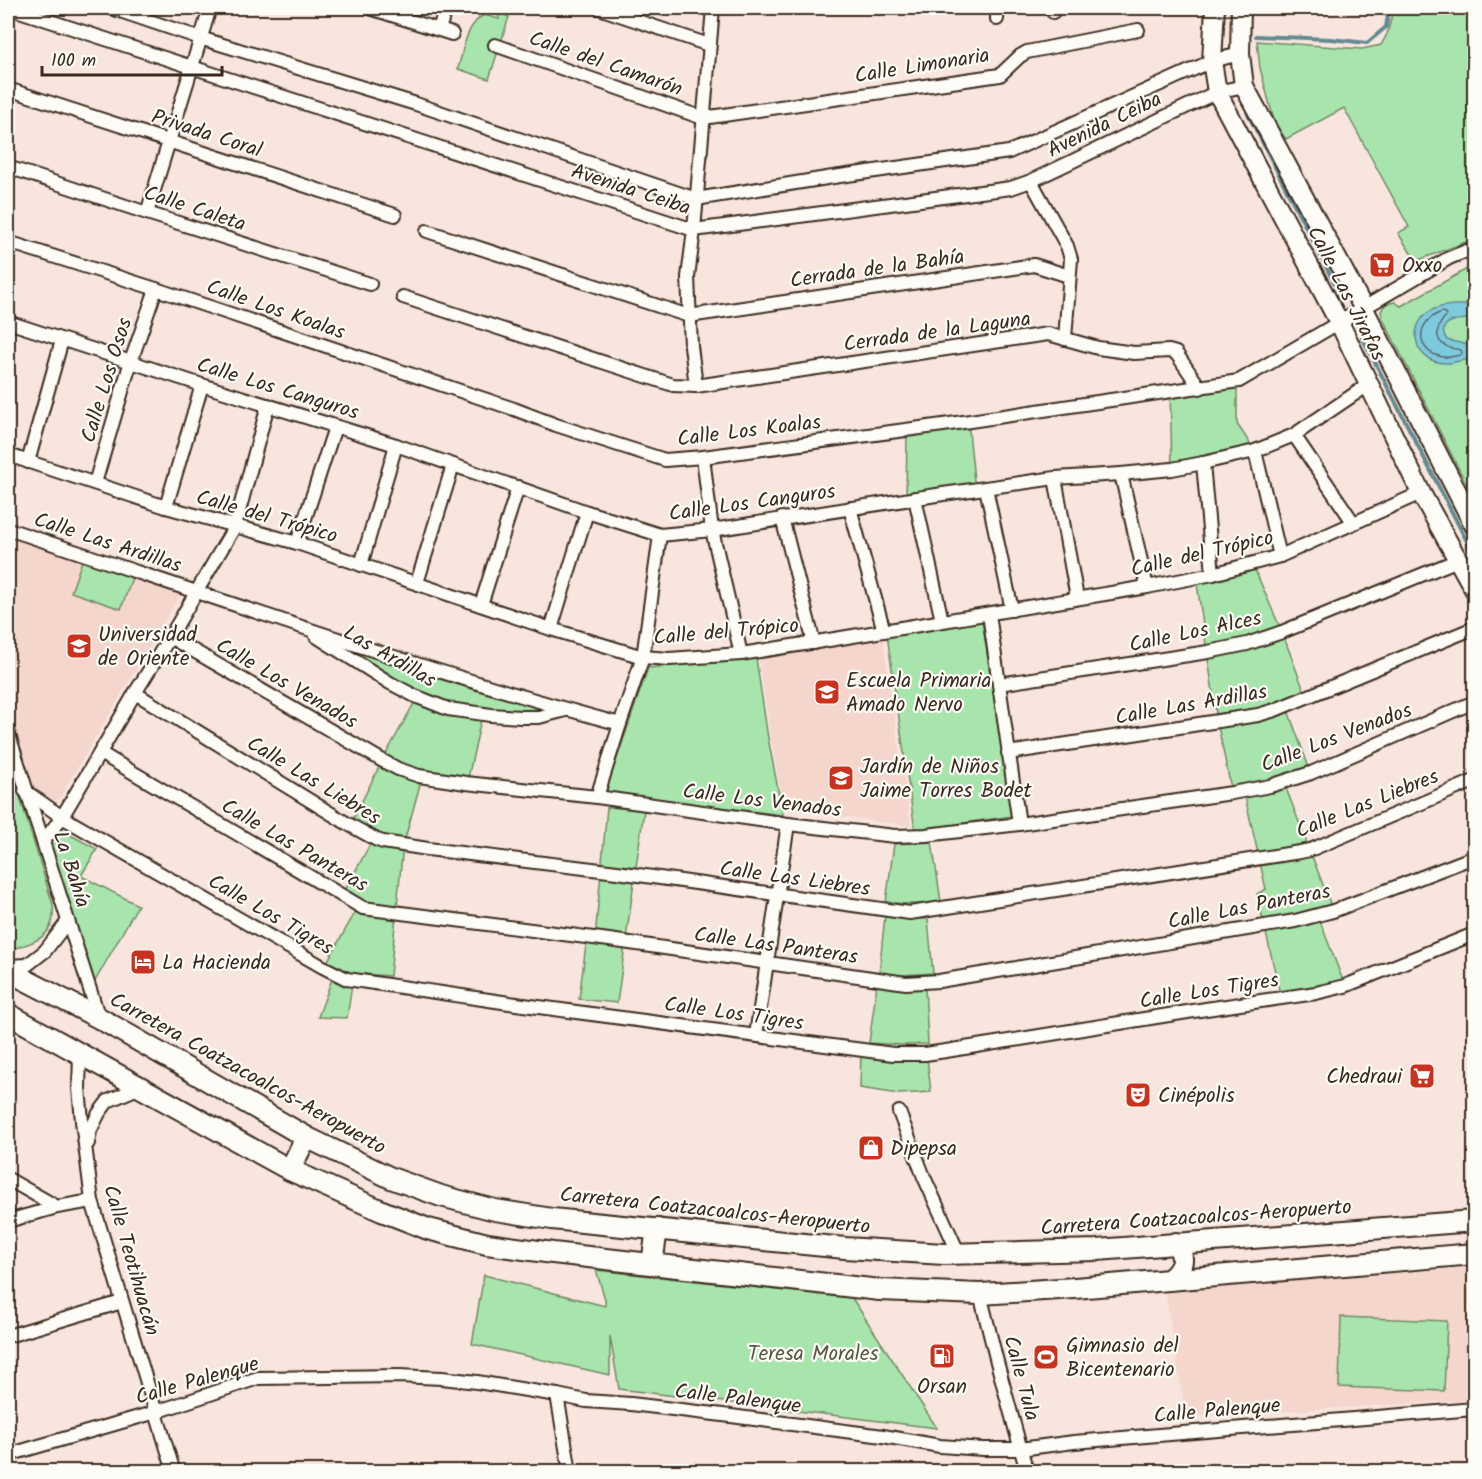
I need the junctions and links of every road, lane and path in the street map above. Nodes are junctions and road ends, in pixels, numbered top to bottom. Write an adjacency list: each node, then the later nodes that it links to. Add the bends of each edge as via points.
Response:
1 (10, 8): 18 (street, Avenida Ceiba)
2 (111, 8): 13 (street, Avenida Ceiba)
3 (210, 8): 13 (street)
4 (370, 8): 10 (street)
5 (446, 8): 10 (street)
6 (598, 8): 15 (street)
7 (713, 8): 15 (street)
8 (1215, 8): 17 (main road, Calle Las Jirafas)
9 (1241, 8): 16 (main road, Calle Las Jirafas)
10 (439, 29): 12 (street)
11 (1138, 30): 22 (street, Calle Limonaria, via 1027,52 1000,75)
12 (452, 34)
13 (200, 38): 18 (street); 26 (street, Avenida Ceiba, via 416,104)
14 (495, 45): 22 (street, Calle del Camarón)
15 (709, 45): 22 (street)
16 (1240, 54): 17 (street, Avenida Ceiba); 19 (main road, Calle Las Jirafas)
17 (1212, 61): 21 (main road, Calle Las Jirafas); 26 (street, Avenida Ceiba, via 1009,152)
18 (191, 66): 23 (street); 29 (street, Avenida Ceiba)
19 (1244, 86): 21 (street, Avenida Ceiba); 37 (main road, Calle Las Jirafas)
20 (8, 89): 23 (street, Privada Coral)
21 (1217, 92): 25 (street, Avenida Ceiba); 40 (main road, Calle Las Jirafas)
22 (703, 118): 26 (street)
23 (170, 141): 27 (street); 28 (street, Privada Coral)
24 (8, 167): 27 (street, Calle Caleta)
25 (1031, 181): 29 (street, Avenida Ceiba, via 1011,188); 33 (street, via 1067,246 1071,259)
26 (696, 199): 29 (street)
27 (147, 213): 34 (street, Calle Caleta)
28 (395, 215)
29 (694, 230): 38 (street, via 688,277)
30 (427, 231): 38 (street)
31 (8, 242): 35 (street, Calle Los Koalas)
32 (1474, 248): 37 (street, Calle Los Koalas, via 1449,258)
33 (1069, 276): 38 (street, Cerrada de la Bahía, via 1034,265); 41 (street)
34 (370, 284)
35 (156, 289): 43 (street, Calle Los Osos); 54 (street, Calle Los Koalas, via 665,460)
36 (404, 297): 46 (street, Cerrada de la Laguna, via 673,385)
37 (1364, 309): 40 (street, Calle Los Koalas); 71 (main road, Calle Las Jirafas)
38 (689, 316): 46 (street)
39 (8, 322): 42 (street, Calle Los Canguros)
40 (1339, 322): 45 (main road, Calle Las Jirafas); 47 (street, Calle Los Koalas, via 1239,381)
41 (1065, 339): 46 (street, Cerrada de la Laguna, via 1048,334); 47 (street, Cerrada de la Laguna, via 1134,353 1176,353)
42 (62, 340): 43 (street, Calle Los Canguros); 55 (street)
43 (131, 361): 44 (street, Calle Los Canguros); 60 (street, Calle Los Osos)
44 (202, 385): 48 (street, Calle Los Canguros); 65 (street)
45 (1368, 385): 50 (street, Calle Los Canguros); 63 (main road, Calle Las Jirafas)
46 (696, 386)
47 (1200, 387): 54 (street, Calle Los Koalas)
48 (267, 405): 49 (street, Calle Los Canguros); 70 (street)
49 (336, 427): 51 (street, Calle Los Canguros); 75 (street)
50 (1294, 435): 52 (street, Calle Los Canguros); 69 (street)
51 (396, 446): 57 (street, Calle Los Canguros); 78 (street)
52 (1255, 451): 56 (street, Calle Los Canguros); 76 (street)
53 (8, 455): 55 (street, Calle del Trópico)
54 (703, 457): 73 (street)
55 (28, 462): 60 (street, Calle del Trópico)
56 (1203, 463): 58 (street, Calle Los Canguros); 79 (street)
57 (453, 465): 61 (street, Calle Los Canguros); 80 (street)
58 (1121, 474): 59 (street, Calle Los Canguros); 81 (street)
59 (1055, 478): 62 (street, Calle Los Canguros); 84 (street)
60 (95, 483): 65 (street, Calle del Trópico)
61 (518, 487): 67 (street, Calle Los Canguros); 85 (street)
62 (986, 488): 64 (street, Calle Los Canguros); 86 (street)
63 (1421, 493): 69 (street, Calle del Trópico); 77 (main road, Calle Las Jirafas)
64 (915, 498): 66 (street, Calle Los Canguros); 88 (street)
65 (166, 507): 70 (street, Calle del Trópico)
66 (850, 508): 68 (street, Calle Los Canguros); 92 (street)
67 (588, 512): 74 (street, Calle Los Canguros); 91 (street)
68 (782, 518): 73 (street, Calle Los Canguros); 94 (street)
69 (1353, 522): 76 (street, Calle del Trópico)
70 (235, 525): 75 (street, Calle del Trópico); 83 (street)
71 (1474, 525)
72 (8, 529): 83 (street, Calle Las Ardillas)
73 (712, 531): 74 (street, Calle Los Canguros); 95 (street)
74 (660, 535): 96 (street)
75 (297, 543): 78 (street, Calle del Trópico)
76 (1280, 556): 79 (street, Calle del Trópico)
77 (1458, 560): 82 (main road, Calle Las Jirafas); 97 (street, Calle Los Alces, via 1247,644)
78 (362, 565): 80 (street, Calle del Trópico)
79 (1213, 574): 81 (street, Calle del Trópico)
80 (417, 583): 85 (street, Calle del Trópico)
81 (1147, 587): 84 (street, Calle del Trópico)
82 (1474, 590)
83 (197, 591): 89 (street, Las Ardillas); 93 (street)
84 (1077, 598): 86 (street, Calle del Trópico)
85 (481, 605): 91 (street, Calle del Trópico)
86 (1012, 610): 87 (street, Calle del Trópico)
87 (989, 614): 88 (street, Calle del Trópico); 97 (street)
88 (942, 621): 92 (street, Calle del Trópico)
89 (303, 628): 100 (street, Las Ardillas); 100 (street, Las Ardillas, via 390,683 448,709 521,717)
90 (1474, 628): 104 (street, Calle Las Ardillas, via 1258,715)
91 (551, 629): 96 (street, Calle del Trópico)
92 (884, 631): 94 (street, Calle del Trópico)
93 (170, 637): 98 (street); 107 (street, Calle Los Venados, via 404,771 466,783)
94 (814, 642): 95 (street, Calle del Trópico)
95 (741, 654): 96 (street, Calle del Trópico)
96 (643, 657): 101 (street)
97 (999, 684): 104 (street)
98 (135, 693): 103 (street); 113 (street, Calle Las Liebres, via 376,840)
99 (1474, 702): 110 (street, Calle Los Venados, via 1311,773 1270,786)
100 (567, 710): 101 (street, Las Ardillas)
101 (620, 724): 107 (street)
102 (8, 732): 106 (street, La Bahía)
103 (100, 753): 108 (street); 116 (street, Calle Las Panteras, via 363,908)
104 (1008, 753): 110 (street)
105 (1474, 781): 113 (street, Calle Las Liebres, via 1310,850 1283,856 910,914)
106 (26, 791): 108 (street, Calle Los Tigres); 111 (street, La Bahía)
107 (597, 797): 109 (street, Calle Los Venados)
108 (62, 817): 111 (street); 121 (street, Calle Los Tigres, via 342,977)
109 (788, 824): 110 (street, Calle Los Venados, via 896,836); 113 (street)
110 (1019, 824)
111 (43, 842): 114 (street, La Bahía)
112 (1474, 857): 116 (street, Calle Las Panteras, via 1333,911 1295,921 939,981 897,982)
113 (778, 896): 116 (street)
114 (68, 921): 117 (street, via 45,951 27,965); 120 (street, La Bahía)
115 (1474, 934): 121 (street, Calle Los Tigres, via 1356,982 1316,993 925,1054 864,1051)
116 (768, 963): 121 (street)
117 (8, 966)
118 (8, 971): 120 (main road, Carretera Coatzacoalcos-Aeropuerto)
119 (8, 1014): 122 (main road)
120 (99, 1018): 125 (main road, Carretera Coatzacoalcos-Aeropuerto)
121 (756, 1035)
122 (80, 1054): 123 (main road); 126 (street, Calle Teotihuacán)
123 (140, 1087): 126 (street, via 108,1101 90,1131); 127 (main road)
124 (899, 1112): 136 (street)
125 (306, 1137): 127 (main road); 133 (main road, Carretera Coatzacoalcos-Aeropuerto, via 391,1178 441,1196 552,1219)
126 (86, 1156): 129 (street, Calle Teotihuacán)
127 (290, 1170): 139 (main road, via 382,1211 487,1244)
128 (8, 1179): 130 (street)
129 (92, 1202): 130 (street); 142 (street, Calle Teotihuacán)
130 (57, 1208): 131 (street)
131 (8, 1221)
132 (1474, 1221): 134 (main road, Carretera Coatzacoalcos-Aeropuerto)
133 (657, 1229): 136 (main road, Carretera Coatzacoalcos-Aeropuerto, via 845,1248); 139 (main road)
134 (1176, 1243): 136 (main road, Carretera Coatzacoalcos-Aeropuerto); 140 (main road, via 1182,1260)
135 (1474, 1246): 138 (main road)
136 (959, 1254)
137 (1474, 1254): 138 (main road)
138 (1442, 1256): 140 (main road)
139 (652, 1264): 141 (main road, via 880,1290)
140 (1169, 1280): 141 (main road)
141 (980, 1294): 147 (street, Calle Tula)
142 (122, 1302): 143 (street); 146 (street, Calle Teotihuacán)
143 (8, 1336)
144 (557, 1395): 146 (street, Calle Palenque, via 442,1378 258,1378); 147 (street, Calle Palenque, via 940,1446); 150 (street)
145 (1474, 1409): 147 (street, Calle Palenque)
146 (156, 1412): 148 (street, Calle Palenque); 149 (street, Calle Teotihuacán)
147 (1020, 1449): 151 (street, Calle Tula)
148 (8, 1455)
149 (174, 1472)
150 (570, 1472)
151 (1028, 1472)

